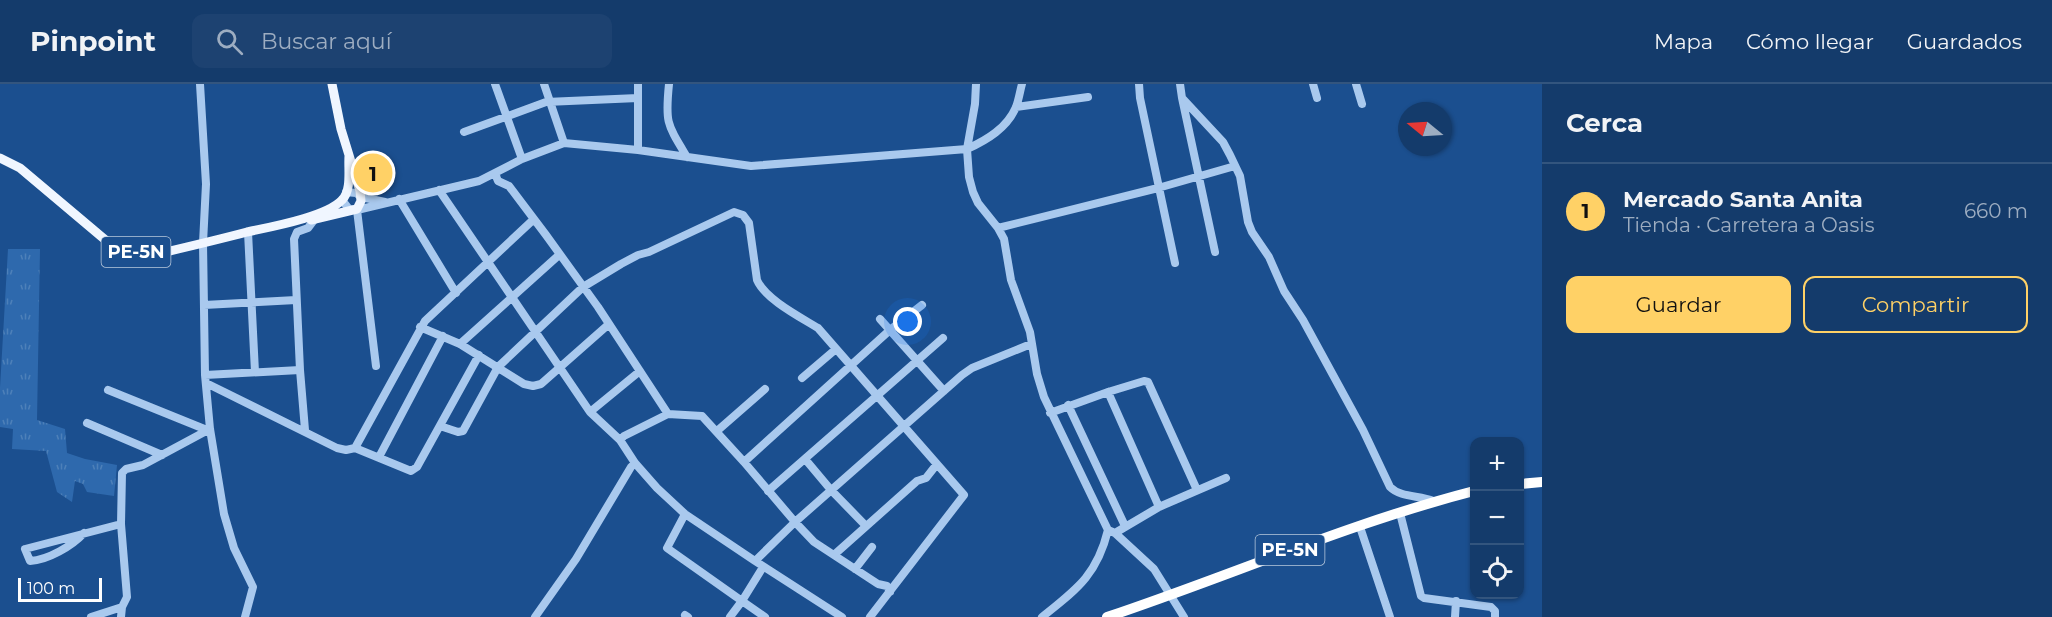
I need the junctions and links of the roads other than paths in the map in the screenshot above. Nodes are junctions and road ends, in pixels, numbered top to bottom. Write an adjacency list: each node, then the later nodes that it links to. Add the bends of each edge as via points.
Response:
1 (200, 84): 44 (street, via 206,184)
2 (332, 84): 25 (main road)
3 (495, 84): 20 (street)
4 (544, 84): 17 (street)
5 (638, 84): 14 (street)
6 (669, 84): 26 (street, via 667,120)
7 (976, 84): 23 (street)
8 (1022, 84): 19 (street)
9 (1139, 84): 32 (street)
10 (1180, 84): 15 (street)
11 (1313, 84): 16 (street)
12 (1356, 84): 18 (street)
13 (1088, 97): 19 (street)
14 (638, 98): 17 (street); 24 (street)
15 (1182, 98): 29 (street, via 1223,142); 31 (street)
16 (1317, 98)
17 (551, 102): 20 (street); 22 (street)
18 (1362, 104)
19 (1016, 107): 23 (street, via 999,130)
20 (507, 118): 21 (street); 28 (street)
21 (464, 132)
22 (564, 143): 24 (street); 28 (street)
23 (966, 149): 26 (street, via 751,166); 42 (street, via 972,192)
24 (638, 150): 26 (street)
25 (349, 156): 34 (main road); 35 (main road)
26 (687, 157)
27 (0, 158): 44 (main road, PE-5N, via 20,168 108,243 148,254)
28 (522, 159): 30 (street)
29 (1235, 166): 31 (street); 107 (street, via 1252,232 1364,430 1390,487 1397,493)
30 (497, 172): 33 (street, via 479,182); 39 (street, via 498,181 509,186)
31 (1197, 176): 32 (street); 45 (street)
32 (1158, 188): 42 (street); 48 (street)
33 (439, 190): 36 (street); 47 (street)
34 (344, 196): 35 (street, via 356,193); 38 (street, via 345,205); 40 (main road, PE-5N, via 326,210)
35 (361, 197): 37 (street); 38 (main road)
36 (399, 199): 37 (street); 50 (street)
37 (387, 202): 38 (street)
38 (355, 210): 41 (main road, PE-5N); 68 (street)
39 (534, 219): 46 (street); 47 (street)
40 (300, 220): 41 (main road, PE-5N); 43 (main road, PE-5N)
41 (314, 220): 52 (street, via 295,234)
42 (998, 228): 64 (street, via 1008,251 1011,279)
43 (248, 232): 44 (main road, PE-5N); 53 (street)
44 (203, 243): 54 (street)
45 (1215, 252)
46 (559, 255): 49 (street); 51 (street)
47 (488, 263): 50 (street); 51 (street)
48 (1175, 263)
49 (583, 287): 57 (street); 60 (street); 65 (street, via 639,255 734,212 740,213 749,223 760,288 818,328)
50 (456, 293): 58 (street)
51 (512, 299): 60 (street); 63 (street)
52 (296, 300): 53 (street); 72 (street)
53 (251, 303): 54 (street); 74 (street)
54 (204, 305): 76 (street)
55 (922, 305): 59 (street)
56 (880, 319): 59 (street)
57 (609, 324): 71 (street); 73 (street)
58 (420, 327): 61 (street); 93 (street)
59 (890, 330): 67 (street); 69 (street)
60 (535, 334): 70 (street); 71 (street)
61 (442, 336): 63 (street); 95 (street)
62 (943, 338): 67 (street)
63 (460, 344): 66 (street)
64 (1031, 344): 79 (street, via 972,368); 84 (street)
65 (836, 349): 69 (street); 75 (street)
66 (479, 355): 70 (street); 87 (street)
67 (917, 359): 79 (street); 81 (street)
68 (376, 366)
69 (850, 366): 81 (street); 97 (street)
70 (498, 367): 71 (street, via 533,386); 87 (street, via 463,431)
71 (559, 368): 83 (street)
72 (300, 370): 74 (street); 90 (street)
73 (640, 371): 83 (street); 85 (street)
74 (255, 372): 76 (street)
75 (802, 378)
76 (206, 379): 89 (street); 90 (street, via 235,399)
77 (765, 389): 91 (street)
78 (108, 390): 89 (street)
79 (944, 391): 88 (street)
80 (1108, 392): 82 (street); 104 (street, via 1144,381 1150,384); 108 (street)
81 (877, 397): 88 (street); 96 (street)
82 (1068, 405): 84 (street); 114 (street)
83 (590, 412): 92 (street)
84 (1050, 412): 116 (street)
85 (668, 414): 91 (street, via 699,415); 92 (street)
86 (87, 423): 94 (street)
87 (440, 426): 95 (street, via 415,469 407,471)
88 (903, 427): 99 (street); 103 (street)
89 (208, 429): 94 (street); 130 (street, via 224,514 234,548 253,586)
90 (305, 430): 93 (street, via 341,449)
91 (717, 431): 97 (street)
92 (620, 440): 98 (street)
93 (356, 448): 95 (street)
94 (162, 455): 112 (street, via 123,471)
95 (379, 457)
96 (805, 459): 103 (street); 105 (street)
97 (744, 462): 105 (street)
98 (635, 463): 110 (street); 131 (street)
99 (937, 464): 113 (street, via 926,478 917,481); 123 (street, via 963,492 963,497)
100 (1226, 478): 104 (street)
101 (1542, 483): 102 (highway)
102 (1524, 484)
103 (831, 490): 111 (street); 113 (street)
104 (1197, 490): 108 (street)
105 (768, 491): 111 (street)
106 (1470, 492): 107 (highway, PE-5N)
107 (1433, 501): 109 (highway, PE-5N)
108 (1159, 507): 114 (street)
109 (1400, 513): 115 (highway, PE-5N); 126 (street, via 1420,594 1424,598)
110 (685, 514): 120 (street); 125 (street, via 667,548)
111 (795, 522): 119 (street, via 814,542); 120 (street)
112 (121, 524): 117 (street); 127 (street, via 127,583)
113 (866, 526): 119 (street)
114 (1125, 526): 116 (street)
115 (1360, 527): 124 (highway, PE-5N, via 1301,545); 139 (street)
116 (1112, 531): 124 (street, via 1154,568); 136 (street, via 1093,569)
117 (84, 533): 117 (street, via 25,549 27,556 30,561 37,561)
118 (872, 547): 122 (street)
119 (835, 554): 122 (street)
120 (755, 561): 121 (street)
121 (763, 567): 125 (street); 134 (street)
122 (855, 569): 123 (street, via 887,586)
123 (890, 592): 135 (street)
124 (1172, 595): 137 (highway, PE-5N); 138 (street)
125 (742, 601): 132 (street); 133 (street)
126 (1456, 601): 140 (street); 141 (street, via 1491,607)
127 (122, 607): 128 (street); 129 (street)
128 (91, 617)
129 (121, 617)
130 (245, 617)
131 (536, 617)
132 (730, 617)
133 (765, 617)
134 (842, 617)
135 (870, 617)
136 (1042, 617)
137 (1107, 617)
138 (1184, 617)
139 (1390, 617)
140 (1455, 617)
141 (1495, 617)

